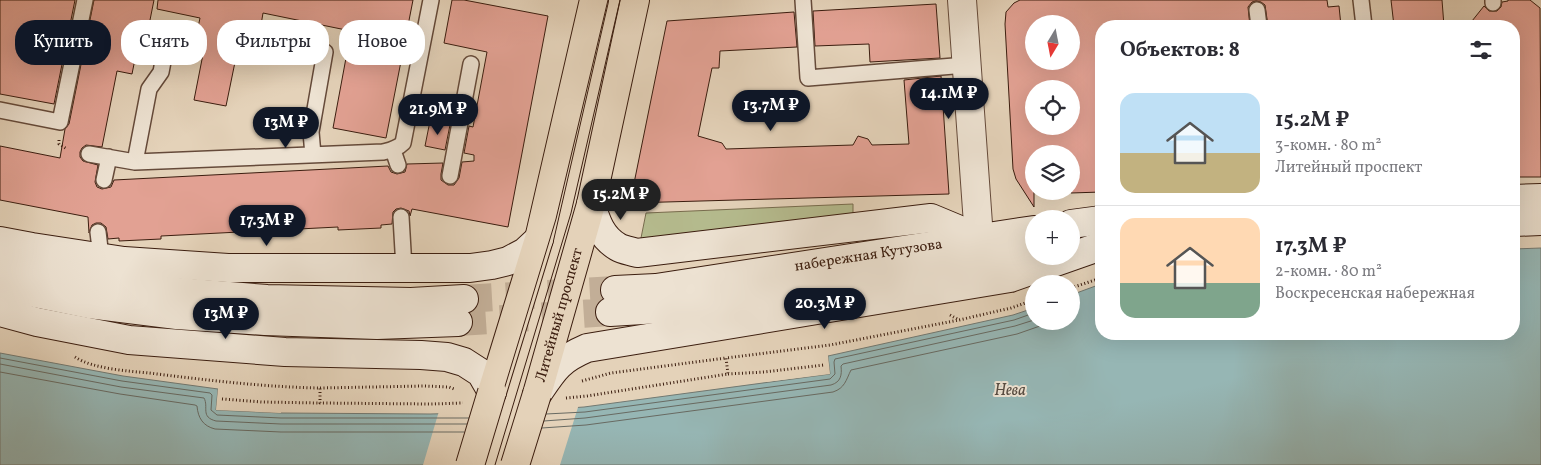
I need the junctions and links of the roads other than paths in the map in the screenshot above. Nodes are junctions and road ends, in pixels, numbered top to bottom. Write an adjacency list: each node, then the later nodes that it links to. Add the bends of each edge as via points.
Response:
1 (85, 0): 16 (lane, via 60,122)
2 (431, 0): 15 (lane)
3 (594, 0): 36 (main road)
4 (636, 0): 28 (main road, Литейный проспект)
5 (803, 0): 14 (lane, via 808,78)
6 (962, 0): 14 (main road)
7 (1361, 0): 10 (lane)
8 (1257, 10): 9 (lane)
9 (1258, 20)
10 (1363, 20)
11 (471, 64): 17 (lane)
12 (162, 65): 22 (lane, via 149,89)
13 (323, 65): 20 (lane, via 311,132)
14 (966, 65): 35 (main road)
15 (410, 107): 17 (lane); 18 (lane, via 403,142)
16 (0, 110)
17 (461, 118): 24 (lane)
18 (393, 150): 20 (lane); 23 (lane)
19 (88, 154): 21 (lane)
20 (313, 155): 22 (lane)
21 (109, 157): 22 (lane); 25 (lane)
22 (135, 162)
23 (398, 165)
24 (450, 176)
25 (104, 180)
26 (1541, 198): 27 (main road)
27 (1520, 199)
28 (591, 204): 35 (main road, via 598,226 607,238 618,247 637,253 931,218); 46 (main road, Литейный проспект)
29 (401, 217): 43 (lane)
30 (1095, 221): 33 (main road)
31 (1541, 221): 32 (main road)
32 (1520, 222)
33 (1080, 223)
34 (1025, 231): 35 (main road, набережная Кутузова)
35 (979, 238): 41 (main road, набережная Кутузова, via 656,288 613,301 659,308)
36 (539, 239): 43 (main road, via 525,252 492,265); 47 (main road)
37 (0, 241): 43 (main road, via 32,247 99,245 124,261 228,268)
38 (1095, 242): 39 (main road)
39 (1080, 244)
40 (1095, 248): 46 (main road, via 1010,278 587,348 570,355 553,370)
41 (1025, 252)
42 (0, 259): 44 (main road, via 90,280 165,291 411,302 461,311 377,326 265,321 89,304)
43 (404, 268)
44 (0, 286)
45 (0, 312): 47 (main road, via 129,340 284,352 446,357 464,362 481,373)
46 (548, 396): 49 (main road, Литейный проспект, bridge)
47 (481, 397): 48 (main road, bridge)
48 (470, 465)
49 (515, 465)

